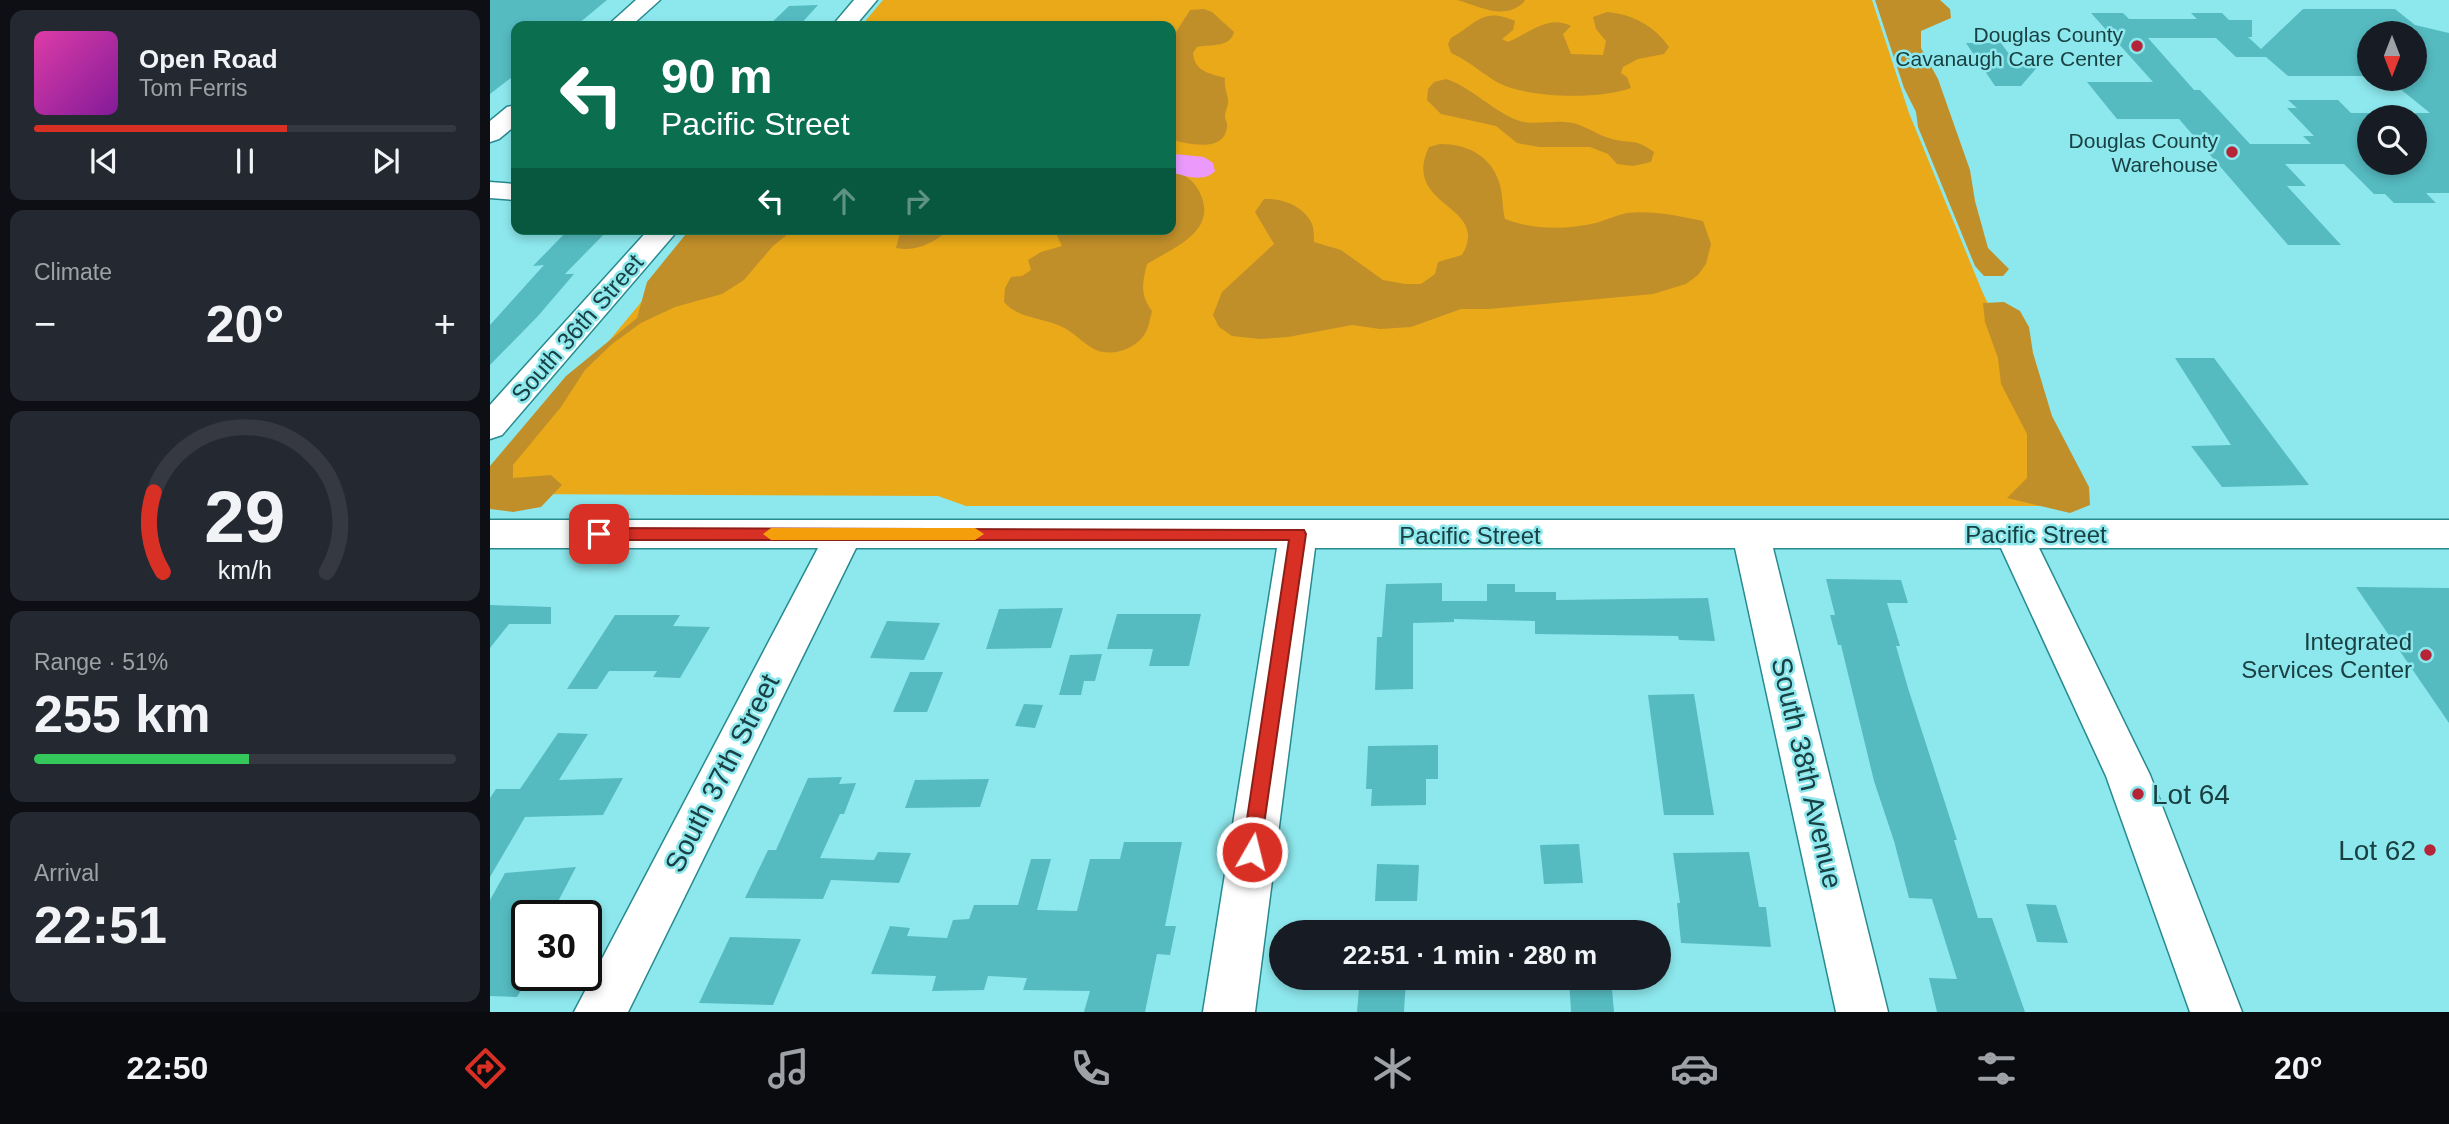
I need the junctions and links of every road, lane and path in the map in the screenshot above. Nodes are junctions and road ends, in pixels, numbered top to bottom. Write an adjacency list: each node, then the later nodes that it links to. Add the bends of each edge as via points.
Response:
1 (649, 0): 3 (street)
2 (866, 0): 4 (street)
3 (624, 21)
4 (847, 21)
5 (511, 116): 6 (street)
6 (490, 134)
7 (490, 190): 8 (street)
8 (511, 192)
9 (660, 235): 10 (street, South 36th Street)
10 (490, 427)
11 (490, 534): 12 (street, Pacific Street)
12 (844, 534): 13 (street, Pacific Street); 17 (street, South 37th Street)
13 (1298, 534): 15 (street, Pacific Street); 18 (street)
14 (2449, 534): 16 (street, Pacific Street)
15 (1751, 535): 16 (street, Pacific Street); 19 (street, South 38th Avenue)
16 (2014, 535): 20 (street, via 2128,775)
17 (600, 1012)
18 (1229, 1012)
19 (1862, 1012)
20 (2216, 1012)

